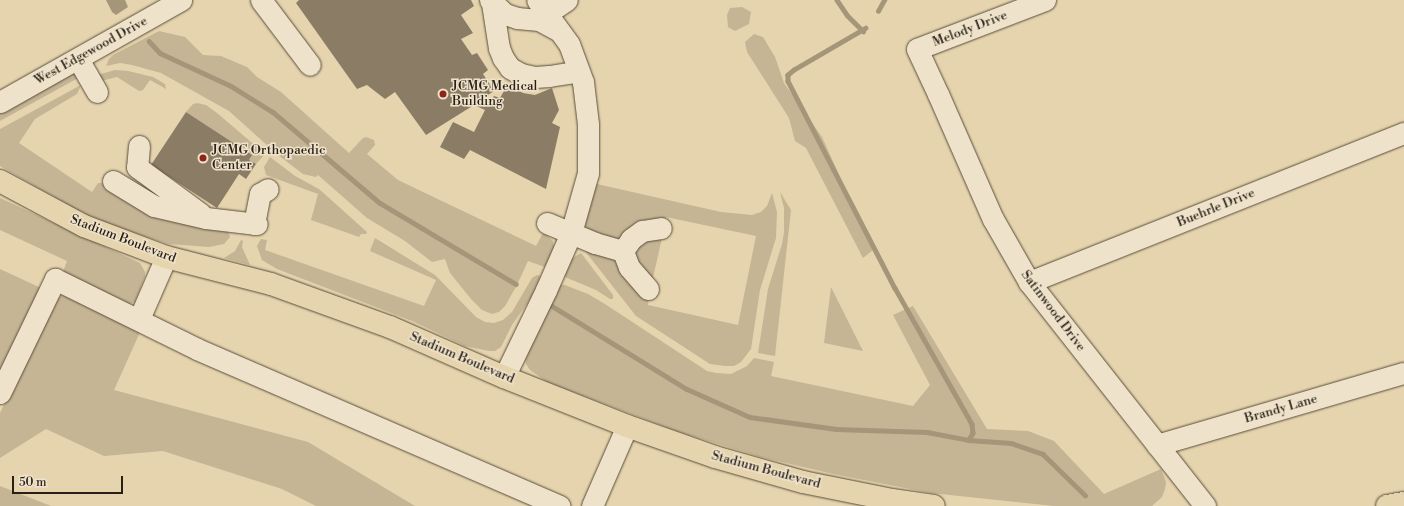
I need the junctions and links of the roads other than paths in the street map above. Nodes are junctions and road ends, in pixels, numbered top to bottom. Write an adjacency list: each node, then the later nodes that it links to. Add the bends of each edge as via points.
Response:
1 (181, 0): 8 (street, West Edgewood Drive)
2 (261, 0): 9 (street)
3 (567, 0): 6 (street)
4 (1045, 0): 7 (street, Melody Drive)
5 (491, 2): 6 (street, via 505,14 517,18 539,20); 10 (street, via 500,48 510,68 535,77)
6 (547, 15): 10 (street, via 569,44)
7 (917, 49): 24 (street, Satinwood Drive, via 993,219)
8 (78, 59): 11 (street); 12 (street, West Edgewood Drive)
9 (310, 66)
10 (579, 71): 21 (street, via 583,82 588,124 588,174)
11 (97, 92)
12 (0, 102)
13 (1404, 133): 24 (street, Buehrle Drive)
14 (139, 146): 18 (street, via 137,168)
15 (0, 181): 23 (main road, Stadium Boulevard, via 84,226)
16 (113, 181): 18 (street, via 154,206)
17 (268, 189): 18 (street, via 260,194 256,224)
18 (206, 218)
19 (547, 223): 21 (street)
20 (661, 228): 22 (street, via 642,232 630,239)
21 (570, 233): 22 (street); 28 (street)
22 (622, 251): 25 (street, via 629,267)
23 (166, 257): 26 (street); 28 (main road, Stadium Boulevard, via 271,284 390,327)
24 (1029, 282): 31 (street, Satinwood Drive)
25 (648, 288)
26 (139, 319): 29 (street, via 55,278); 33 (street, via 197,349)
27 (1404, 373): 31 (street, Brandy Lane)
28 (504, 377): 30 (main road, Stadium Boulevard)
29 (0, 391)
30 (628, 426): 34 (street); 35 (main road, Stadium Boulevard, via 715,457 803,482)
31 (1157, 445): 36 (street, Satinwood Drive)
32 (1404, 503): 37 (main road)
33 (560, 506)
34 (592, 506)
35 (934, 506)
36 (1205, 506)
37 (1387, 506)

